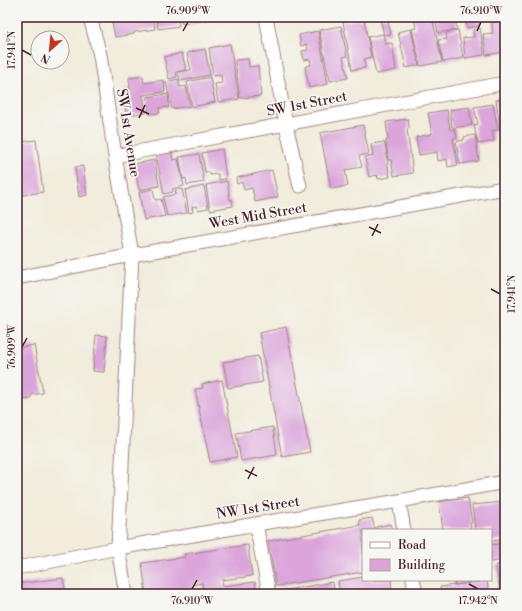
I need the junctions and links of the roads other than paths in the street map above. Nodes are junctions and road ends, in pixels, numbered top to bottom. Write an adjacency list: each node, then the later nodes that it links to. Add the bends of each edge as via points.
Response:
1 (90, 17): 5 (street, SW 1st Avenue, via 100,56)
2 (266, 17): 4 (street)
3 (505, 83): 4 (street, SW 1st Street)
4 (286, 125): 5 (street, SW 1st Street); 6 (street)
5 (115, 156): 8 (street, SW 1st Avenue)
6 (300, 186)
7 (505, 188): 8 (street, West Mid Street)
8 (132, 255): 9 (street, West Mid Street); 14 (street, SW 1st Avenue)
9 (17, 278)
10 (505, 482): 11 (street, NW 1st Street)
11 (399, 501): 12 (street, NW 1st Street); 13 (street)
12 (256, 524): 14 (street, NW 1st Street); 18 (street)
13 (404, 529)
14 (118, 548): 15 (street, NW 1st Street); 17 (street, SW 1st Avenue)
15 (17, 568)
16 (413, 581): 19 (street)
17 (126, 594)
18 (269, 594)
19 (416, 594)

